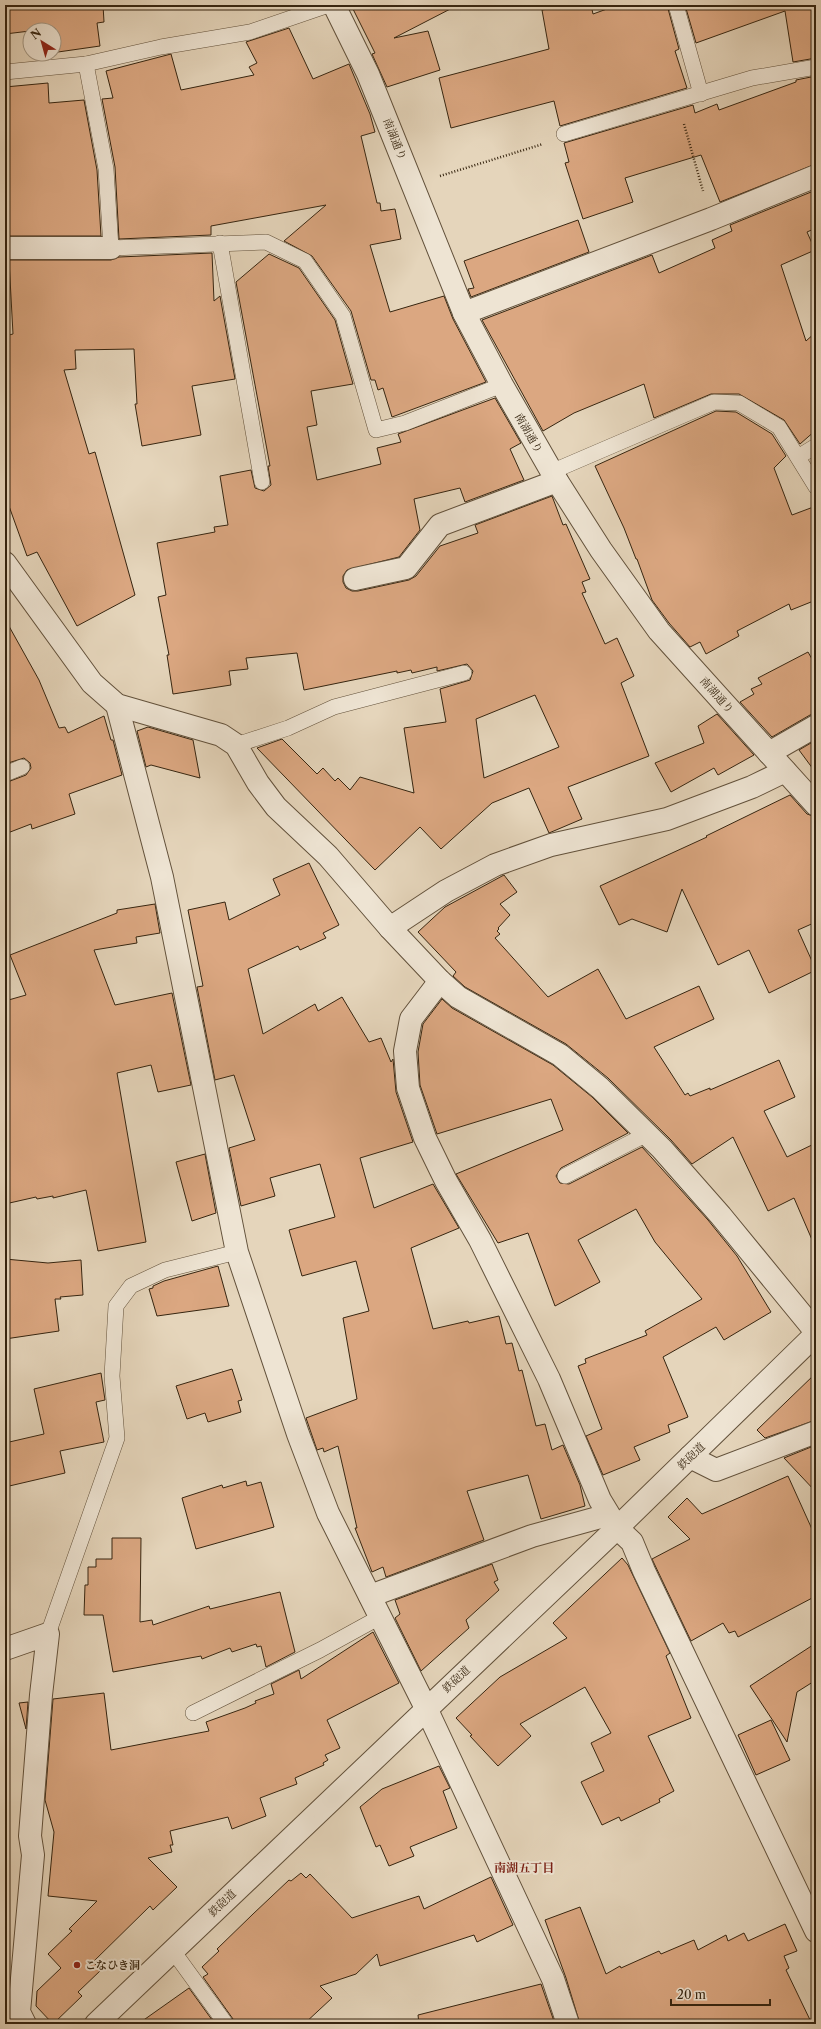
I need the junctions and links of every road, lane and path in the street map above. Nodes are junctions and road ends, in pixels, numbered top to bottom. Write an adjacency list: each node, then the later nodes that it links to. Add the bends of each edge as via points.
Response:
1 (329, 5): 4 (lane, via 250,32 161,47)
2 (334, 5): 11 (street, 南湖通り, via 368,74)
3 (676, 5): 7 (lane)
4 (86, 64): 6 (lane); 15 (lane, via 106,169)
5 (816, 67): 7 (lane, via 752,78)
6 (5, 72)
7 (701, 94): 8 (lane)
8 (678, 101): 9 (lane); 12 (path)
9 (564, 134): 11 (path, via 560,139)
10 (816, 176): 12 (street)
11 (413, 184): 16 (street, 南湖通り)
12 (711, 219): 16 (street)
13 (220, 243): 15 (lane); 17 (lane, via 266,242 305,261 343,316 376,430 405,423); 21 (lane)
14 (5, 248): 15 (street)
15 (111, 248)
16 (464, 313): 17 (street, 南湖通り)
17 (502, 385): 20 (street, 南湖通り)
18 (816, 446): 19 (lane)
19 (798, 457): 20 (lane, via 779,428 739,403 714,402); 22 (lane)
20 (554, 477): 24 (street, via 440,525 406,568); 29 (street, 南湖通り, via 601,550 659,631)
21 (262, 482)
22 (816, 487)
23 (5, 563): 26 (street, via 92,683)
24 (355, 579)
25 (464, 673): 28 (lane, via 334,707 288,728)
26 (117, 706): 28 (street, via 221,735); 38 (street, via 162,877)
27 (816, 726): 29 (street)
28 (236, 745): 34 (street, via 258,783 276,807 328,856)
29 (769, 753): 31 (street, 南湖通り)
30 (22, 767): 32 (lane)
31 (785, 770): 33 (street, 南湖通り); 34 (street, via 752,786 667,819 551,845 495,865 446,891)
32 (5, 774)
33 (816, 805)
34 (390, 928): 35 (street)
35 (440, 981): 36 (street, via 458,997 560,1055 600,1088); 42 (street, via 411,1019 405,1051 408,1088 425,1138 480,1240 549,1379)
36 (647, 1134): 37 (lane); 39 (street, via 721,1216)
37 (565, 1176)
38 (237, 1252): 43 (street, via 298,1434 326,1506); 45 (lane, via 166,1270 131,1286 116,1306 112,1376 117,1438)
39 (816, 1333): 41 (street, 鉄砲道)
40 (816, 1432): 41 (street, via 716,1470)
41 (690, 1457): 42 (street, 鉄砲道)
42 (612, 1521): 43 (street, via 590,1522 532,1536); 47 (street, 鉄砲道); 49 (street, via 632,1542)
43 (370, 1596): 44 (street)
44 (380, 1617): 47 (street); 48 (lane)
45 (48, 1634): 46 (street); 51 (street, via 30,1836 33,1855 19,2012)
46 (5, 1649)
47 (426, 1708): 50 (street, 鉄砲道); 54 (street, via 553,1979)
48 (194, 1713)
49 (816, 1931)
50 (173, 1951): 52 (street, 鉄砲道); 53 (lane)
51 (25, 2024)
52 (96, 2024)
53 (226, 2024)
54 (568, 2024)

